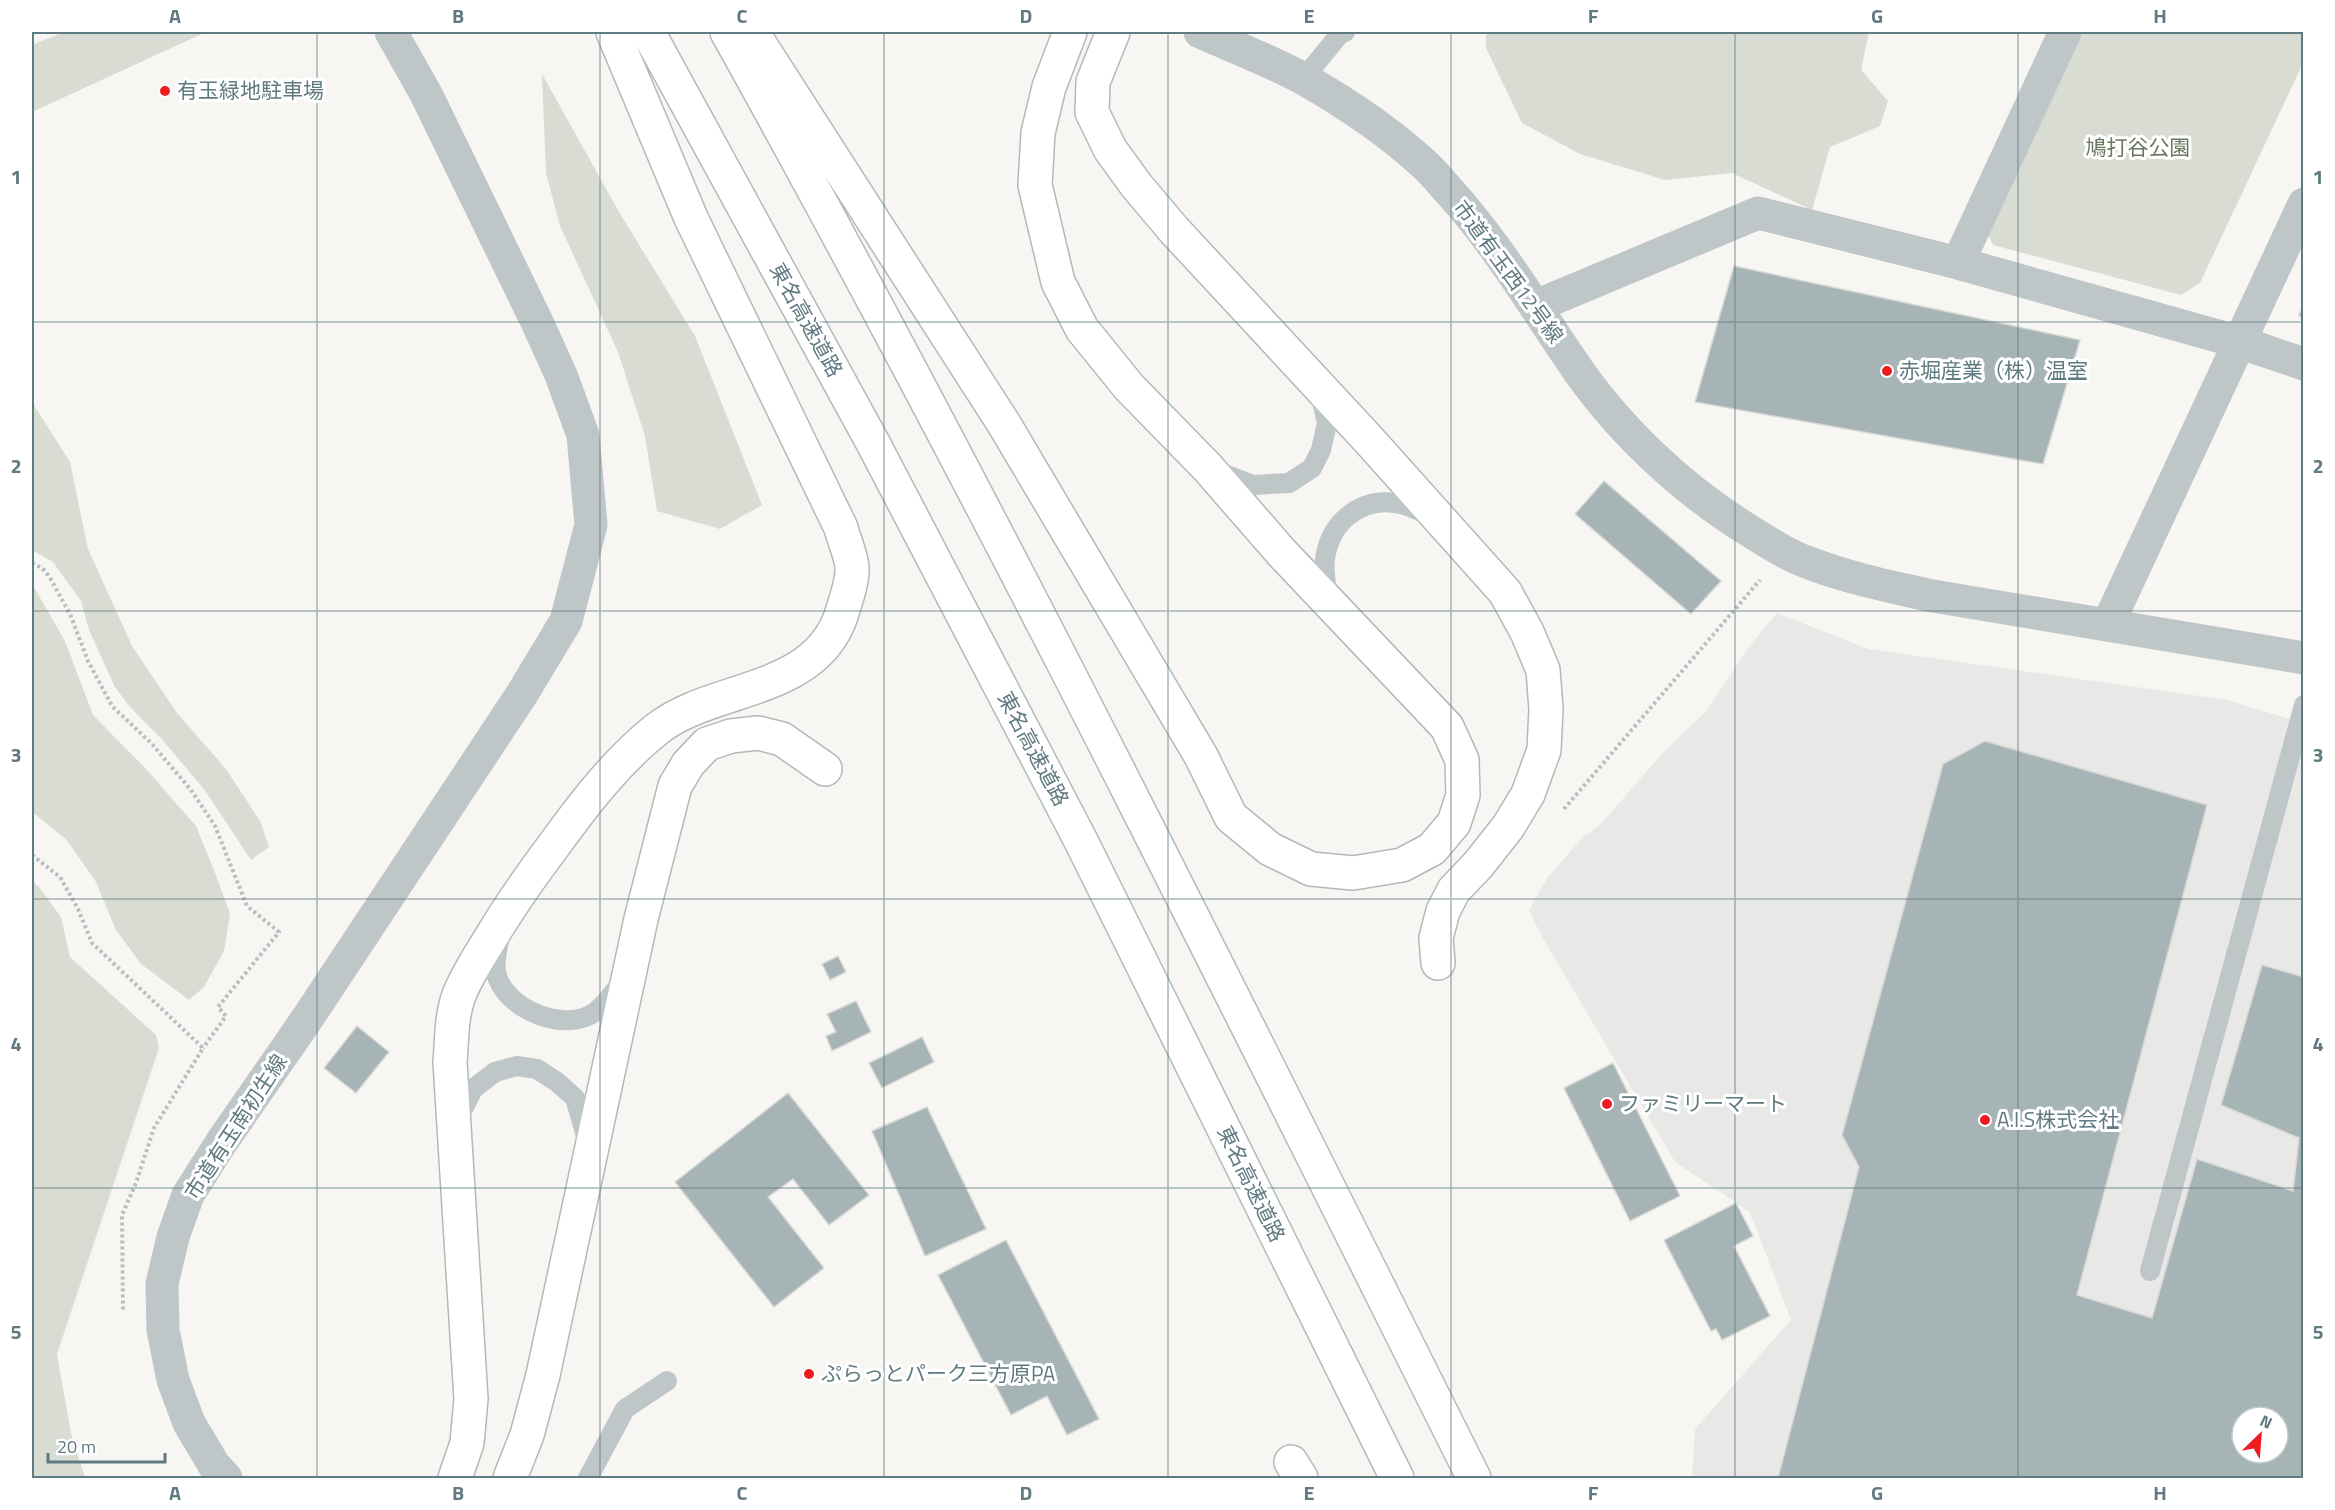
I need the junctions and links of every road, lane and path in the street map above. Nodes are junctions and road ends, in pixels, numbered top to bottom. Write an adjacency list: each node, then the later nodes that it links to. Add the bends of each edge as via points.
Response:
1 (391, 32): 38 (street, 市道有玉南初生線, via 426,94 561,375 583,435 591,525 566,621 522,694 188,1195 162,1284 163,1330 173,1380 189,1423)
2 (613, 32): 29 (highway, via 691,218 841,528 852,567 835,631 810,660 776,680 658,728 606,779)
3 (648, 32): 42 (highway, 東名高速道路, via 873,443 1076,830)
4 (727, 32): 43 (highway, via 933,411 1138,805)
5 (752, 32): 22 (highway, via 1004,424 1202,756 1231,817 1270,849 1311,869 1353,873 1402,865 1432,849 1454,823 1463,795 1462,760 1447,727)
6 (1070, 32): 18 (highway, via 1049,87 1038,133 1035,185 1058,282 1082,329 1129,387)
7 (1113, 32): 17 (highway, via 1094,82 1092,112 1110,149 1174,230)
8 (1200, 32): 11 (street, 市道有玉西12号線)
9 (1345, 32): 11 (lane)
10 (2065, 32): 13 (street)
11 (1303, 78): 14 (street, 市道有玉西12号線, via 1383,130 1425,165 1465,209)
12 (2304, 204): 15 (street)
13 (1958, 263): 14 (street, via 1758,213); 15 (street)
14 (1536, 306): 20 (street, 市道有玉西12号線, via 1607,409 1652,456 1734,522)
15 (2239, 342): 16 (street); 23 (street)
16 (2304, 364)
17 (1319, 387): 18 (lane, via 1327,423 1312,468 1289,483 1253,485); 19 (highway)
18 (1208, 468): 22 (highway)
19 (1442, 520): 22 (lane, via 1398,503 1374,501 1349,514 1331,535 1324,561); 30 (highway, via 1505,592 1543,670 1546,709 1544,750 1528,794 1508,827 1454,890 1436,938)
20 (1784, 552): 23 (street, 市道有玉西12号線, via 1871,583 1992,607); 27 (path)
21 (32, 563): 32 (path, via 49,576 112,706 152,744 191,790 215,826 247,906 279,932 218,1007 226,1016)
22 (1329, 603)
23 (2108, 624): 24 (street, 市道有玉西12号線)
24 (2304, 658)
25 (2304, 705): 35 (lane)
26 (825, 769): 31 (highway, via 782,739 758,734 731,736 707,744 675,786)
27 (1563, 810)
28 (32, 855): 32 (path, via 60,877 92,943)
29 (504, 915): 31 (lane, via 496,973 505,992 526,1009 549,1020 572,1020 594,1013); 33 (highway, via 459,995 453,1021 450,1062)
30 (1438, 963)
31 (630, 971): 34 (highway)
32 (203, 1048): 36 (path, via 154,1128 122,1215)
33 (456, 1124): 34 (lane, via 473,1089 495,1072 517,1066 537,1069 575,1098); 39 (highway, via 471,1399 467,1443)
34 (591, 1150): 40 (highway, via 543,1374 527,1435)
35 (2150, 1271)
36 (123, 1311)
37 (667, 1382): 41 (lane, via 625,1409)
38 (226, 1479)
39 (455, 1479)
40 (510, 1479)
41 (588, 1479)
42 (1397, 1479)
43 (1474, 1479)

